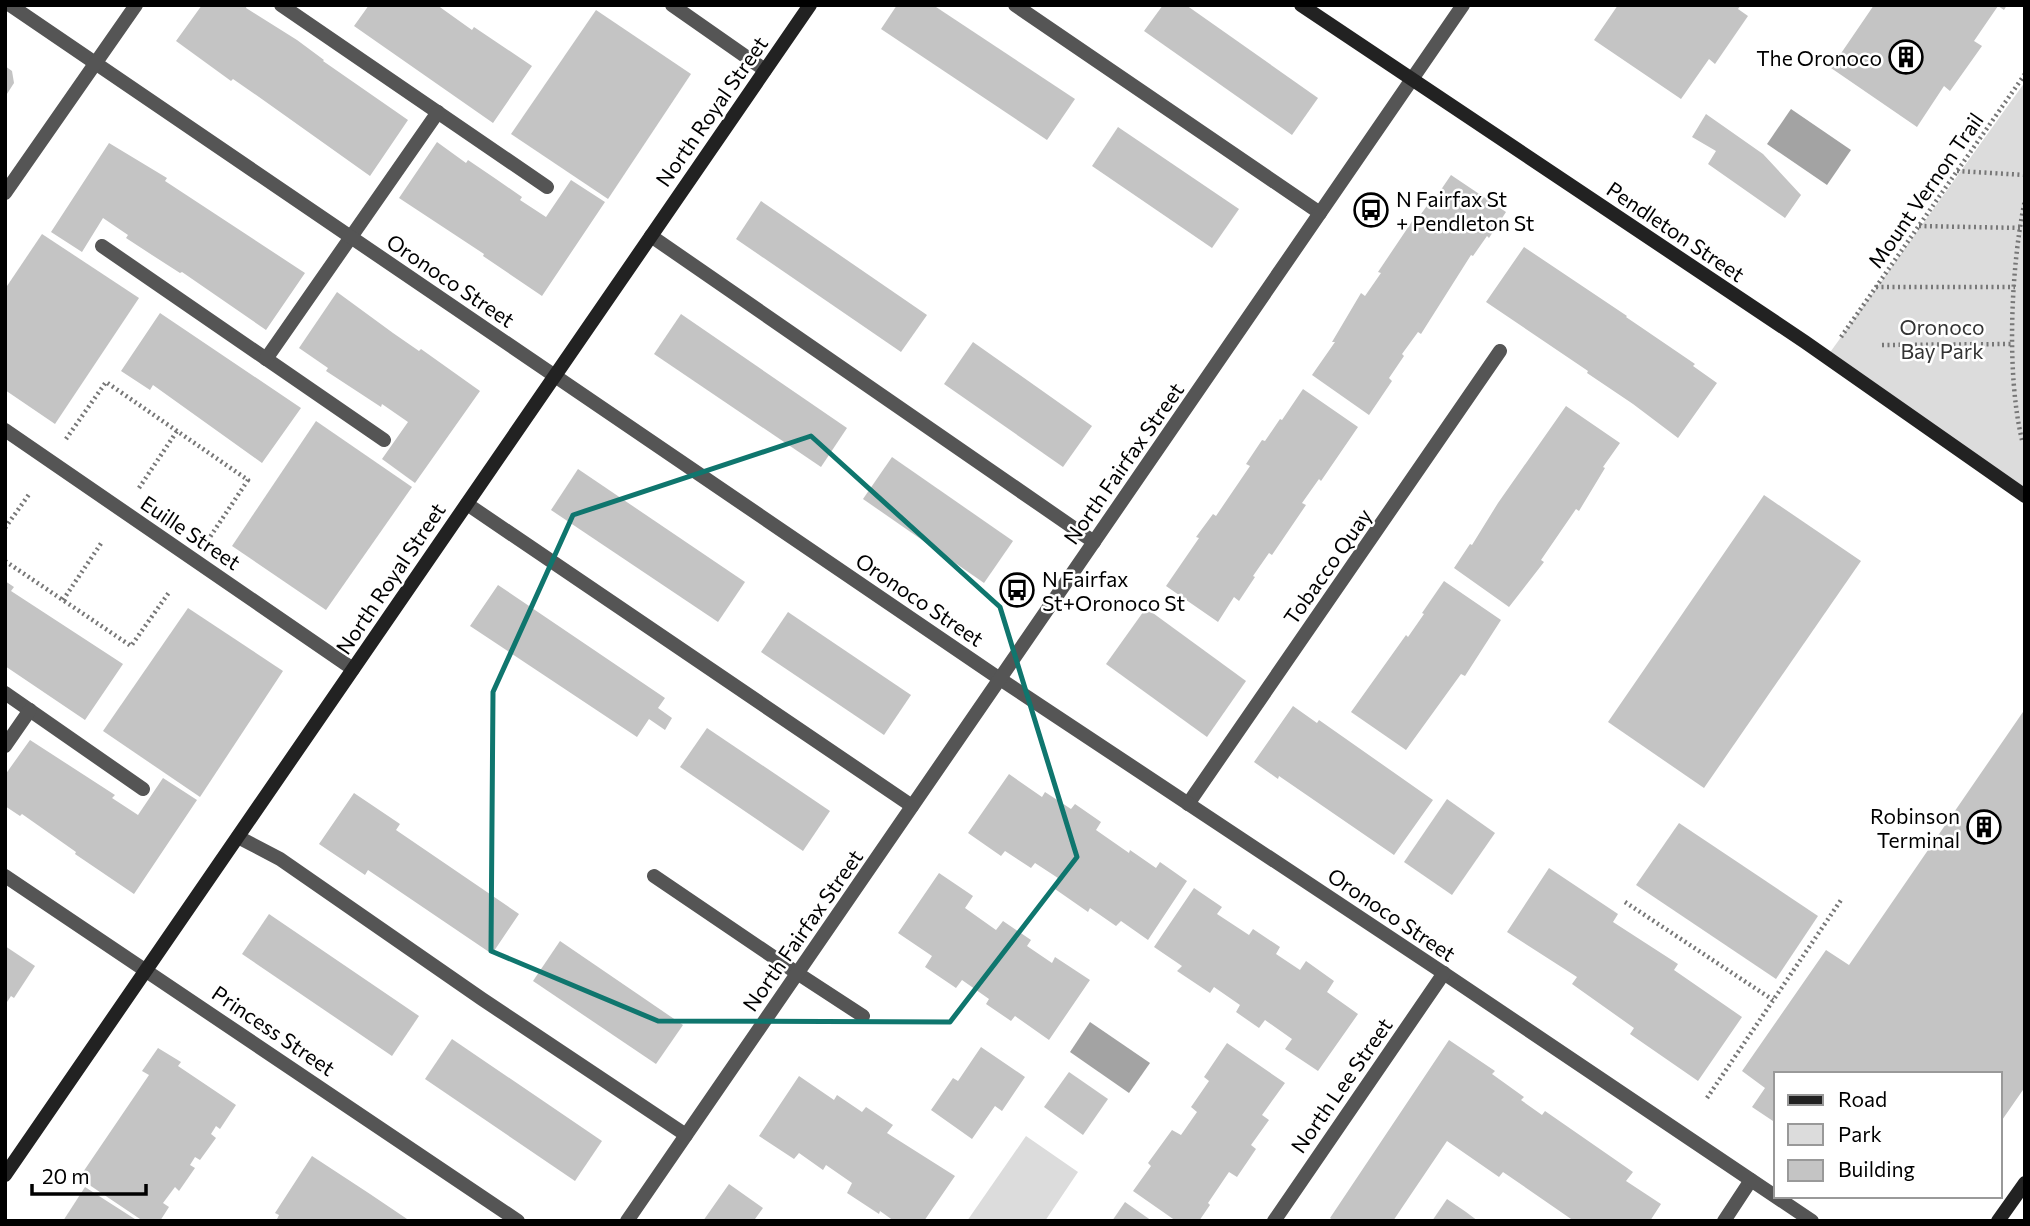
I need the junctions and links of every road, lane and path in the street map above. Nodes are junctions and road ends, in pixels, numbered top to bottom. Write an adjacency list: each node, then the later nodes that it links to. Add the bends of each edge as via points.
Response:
1 (10, 5): 9 (street, Oronoco Street)
2 (136, 5): 9 (street)
3 (281, 5): 13 (street)
4 (672, 5): 10 (street)
5 (810, 5): 10 (main road, North Royal Street)
6 (1015, 5): 19 (street)
7 (1301, 5): 12 (main road, Pendleton Street)
8 (1463, 5): 12 (street, North Fairfax Street)
9 (95, 63): 17 (street); 23 (street, Oronoco Street)
10 (765, 70): 22 (main road, North Royal Street)
11 (2025, 74): 14 (path, Mount Vernon Trail)
12 (1412, 80): 19 (street, North Fairfax Street); 40 (main road, Pendleton Street, via 1805,342)
13 (438, 112): 16 (street); 23 (street)
14 (1957, 172): 15 (path); 20 (path, Mount Vernon Trail)
15 (2025, 175)
16 (547, 187)
17 (5, 193)
18 (2025, 200): 21 (path)
19 (1320, 213): 45 (street, North Fairfax Street)
20 (1919, 226): 21 (path); 26 (path, Mount Vernon Trail)
21 (2021, 228): 25 (path)
22 (651, 236): 32 (main road, North Royal Street); 45 (street)
23 (351, 237): 31 (street); 32 (street, Oronoco Street)
24 (102, 246): 31 (street)
25 (2015, 287): 26 (path); 28 (path)
26 (1875, 288): 27 (path, Mount Vernon Trail)
27 (1851, 323)
28 (2013, 344): 29 (path); 37 (path)
29 (1882, 345)
30 (1500, 351): 55 (street, Tobacco Quay)
31 (266, 359): 36 (street)
32 (555, 376): 41 (main road, North Royal Street); 50 (street, Oronoco Street)
33 (5, 430): 49 (street, Euille Street)
34 (177, 431): 35 (path, via 106,382); 38 (path); 43 (path, via 248,480)
35 (66, 439)
36 (384, 440)
37 (2022, 440)
38 (139, 488)
39 (30, 493): 42 (path)
40 (2025, 496)
41 (467, 504): 49 (main road, North Royal Street); 56 (street)
42 (5, 528)
43 (210, 537)
44 (102, 542): 48 (path)
45 (1094, 542): 50 (street, North Fairfax Street)
46 (5, 561): 48 (path)
47 (170, 591): 48 (path, via 131,646)
48 (63, 600)
49 (353, 669): 57 (main road, North Royal Street)
50 (1000, 679): 55 (street, Oronoco Street); 56 (street, North Fairfax Street)
51 (5, 693): 52 (street)
52 (30, 710): 53 (street); 54 (street)
53 (5, 746)
54 (143, 789)
55 (1188, 804): 64 (street, Oronoco Street)
56 (912, 806): 63 (street, North Fairfax Street)
57 (238, 837): 62 (main road, North Royal Street); 68 (street, via 280,859)
58 (5, 876): 62 (street, Princess Street)
59 (654, 876): 63 (street)
60 (1841, 900): 65 (path)
61 (1625, 902): 65 (path)
62 (147, 970): 69 (main road, North Royal Street); 74 (street, Princess Street)
63 (797, 973): 66 (street); 68 (street, North Fairfax Street)
64 (1444, 973): 70 (street, Oronoco Street); 76 (street, North Lee Street)
65 (1773, 1000): 67 (path)
66 (863, 1016)
67 (1707, 1098)
68 (686, 1135): 75 (street, North Fairfax Street)
69 (5, 1175)
70 (1751, 1180): 72 (street, Oronoco Street); 77 (street)
71 (2025, 1183): 79 (main road)
72 (1774, 1195)
73 (1778, 1198): 78 (street, Oronoco Street)
74 (518, 1221)
75 (627, 1221)
76 (1274, 1221)
77 (1724, 1221)
78 (1812, 1221)
79 (1998, 1221)

